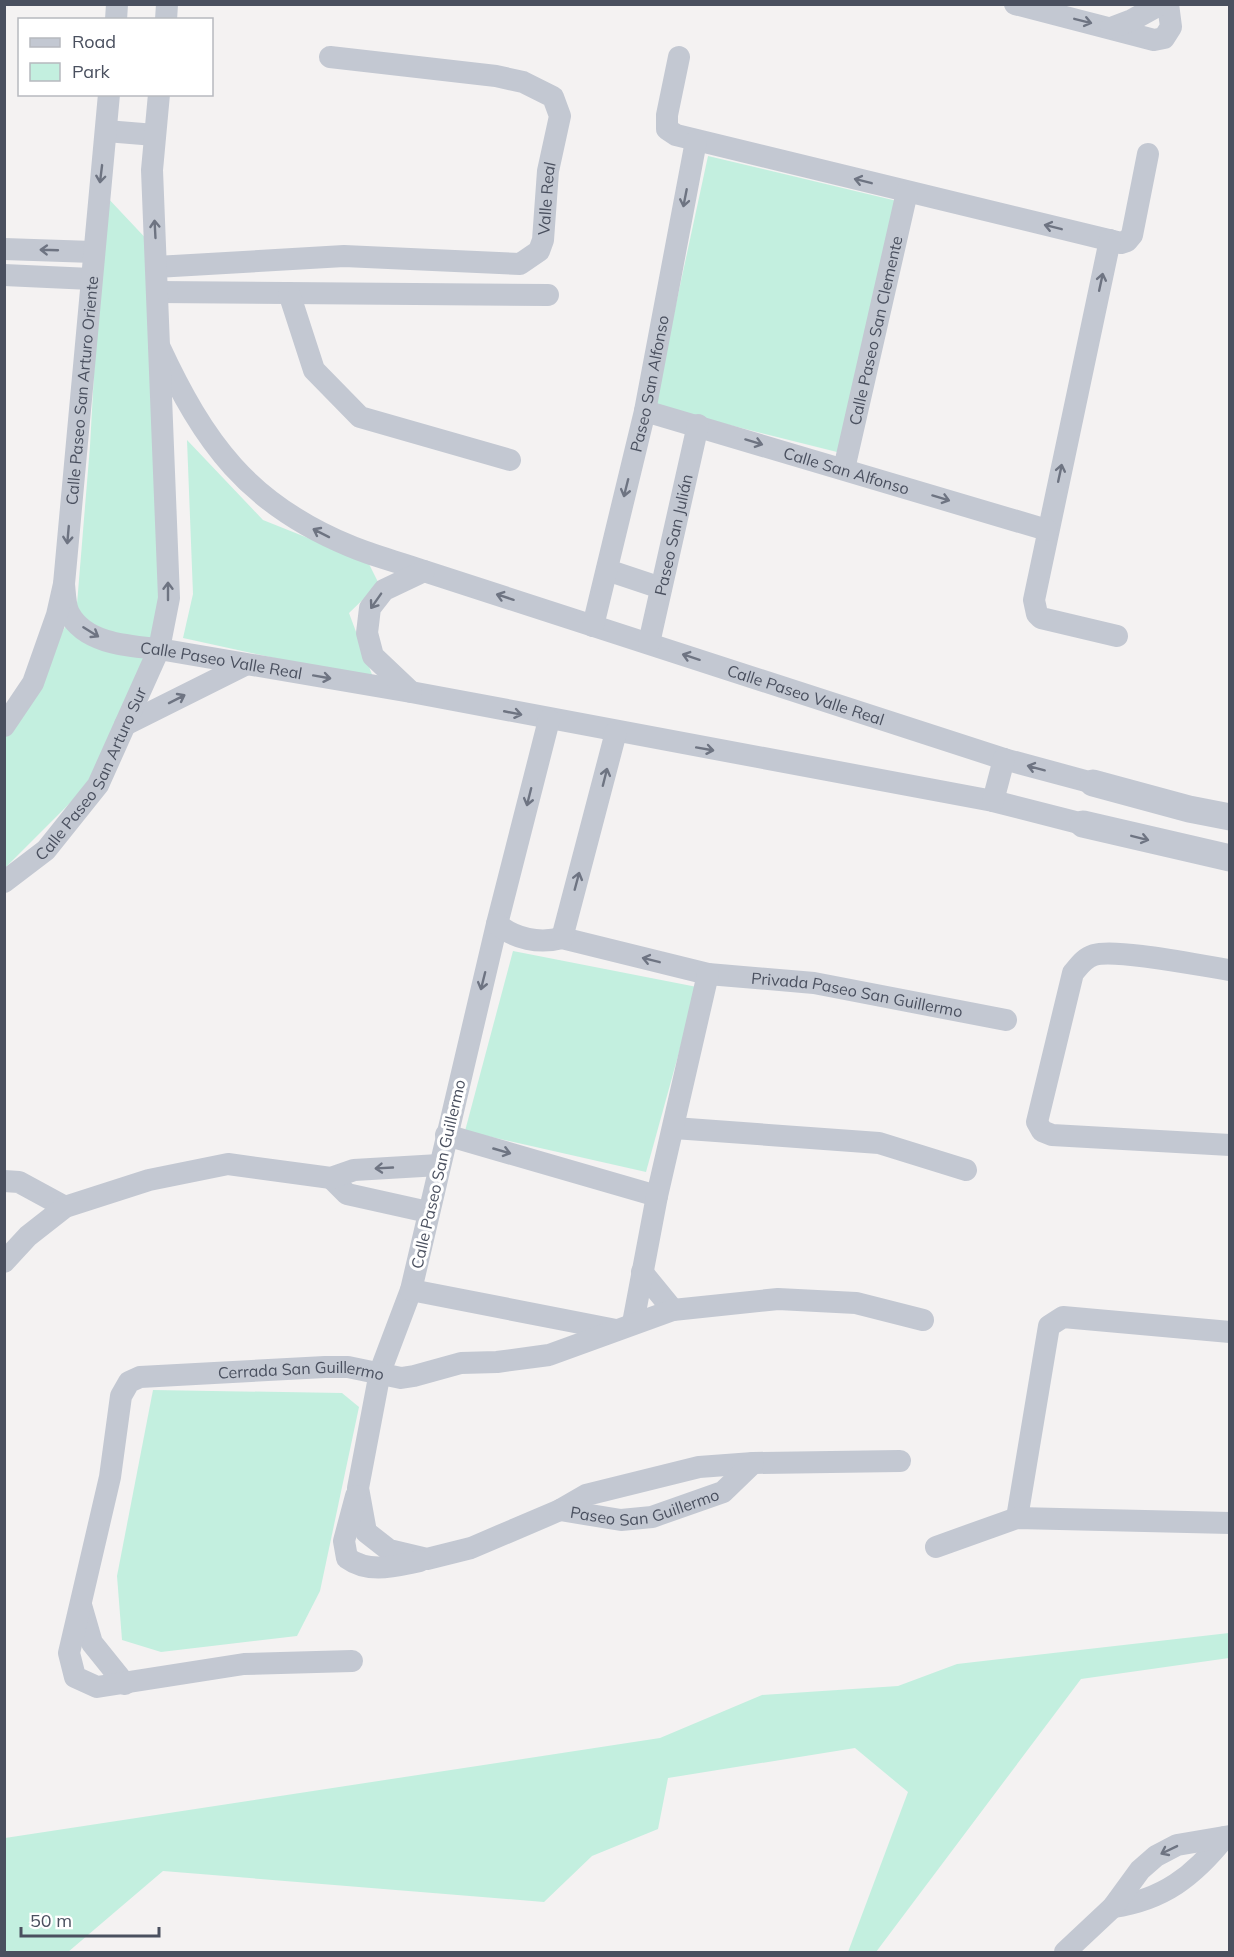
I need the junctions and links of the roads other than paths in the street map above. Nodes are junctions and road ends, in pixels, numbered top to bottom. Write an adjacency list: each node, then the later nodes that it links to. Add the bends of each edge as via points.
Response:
1 (1015, 4): 4 (street, one-way to 4)
2 (1161, 4): 4 (street)
3 (1168, 4): 4 (street, via 1171,27 1164,38 1154,40)
4 (1111, 28)
5 (330, 57): 17 (street, Valle Real, via 496,76 523,82 553,97 560,116 548,171 539,251 520,264 345,256)
6 (679, 57): 11 (street, via 667,129)
7 (110, 96): 9 (street, Calle Paseo San Arturo Oriente)
8 (159, 96): 10 (street)
9 (106, 131): 10 (street); 16 (street, Calle Paseo San Arturo Oriente, one-way to 16)
10 (155, 135): 17 (street, one-way to 10, via 152,170)
11 (696, 141): 13 (street, one-way to 11); 24 (street, Paseo San Alfonso, one-way to 24)
12 (1148, 154): 14 (street, via 1132,235 1121,243)
13 (907, 192): 14 (street, one-way to 13); 27 (street, Calle Paseo San Clemente)
14 (1110, 240): 28 (street, one-way to 14)
15 (4, 249): 16 (street, one-way to 15)
16 (93, 252): 19 (street, Calle Paseo San Arturo Oriente)
17 (156, 267): 20 (street)
18 (4, 275): 19 (street)
19 (91, 279): 31 (street, Calle Paseo San Arturo Oriente, one-way to 31)
20 (157, 292): 21 (street); 23 (street)
21 (289, 293): 22 (street); 26 (street, via 314,370 360,417)
22 (548, 295)
23 (159, 346): 30 (street, Calle Paseo Valle Real, one-way to 23, via 317,531 266,500 236,472 202,427); 36 (street, one-way to 23, via 169,598)
24 (645, 411): 25 (street, Calle San Alfonso); 29 (street, Paseo San Alfonso, one-way to 29)
25 (698, 425): 27 (street, Calle San Alfonso, one-way to 27); 32 (street, Paseo San Julián)
26 (510, 460)
27 (844, 469): 28 (street, Calle San Alfonso, one-way to 28)
28 (1047, 530): 34 (street, via 1034,600 1037,614 1047,620)
29 (607, 570): 32 (street); 33 (street, Paseo San Alfonso)
30 (424, 571): 33 (street, Calle Paseo Valle Real, one-way to 30); 38 (street, one-way to 38, via 384,590 370,608 367,633 373,656)
31 (64, 584): 36 (street, Calle Paseo Valle Real, one-way to 36, via 69,613 89,634 121,645); 41 (street, Calle Paseo San Arturo Oriente, via 33,683)
32 (662, 588): 35 (street, Paseo San Julián)
33 (593, 626): 35 (street, Calle Paseo Valle Real)
34 (1117, 636)
35 (649, 643): 43 (street, Calle Paseo Valle Real, one-way to 35)
36 (159, 649): 37 (street, Calle Paseo Valle Real); 40 (street, Calle Paseo San Arturo Sur)
37 (245, 664): 38 (street, Calle Paseo Valle Real, one-way to 38); 40 (street, one-way to 37)
38 (411, 692): 39 (street, Calle Paseo Valle Real, one-way to 39)
39 (549, 720): 42 (street, Calle Paseo Valle Real); 52 (street, Calle Paseo San Guillermo, one-way to 52)
40 (124, 725): 51 (street, Calle Paseo San Arturo Sur, via 98,785 46,850)
41 (4, 726)
42 (616, 732): 45 (street, Calle Paseo Valle Real, one-way to 45); 53 (street, one-way to 42)
43 (1004, 759): 44 (street, Calle Paseo Valle Real, one-way to 43); 45 (street)
44 (1103, 786): 46 (street, Calle Paseo Valle Real); 48 (street, via 1112,811)
45 (993, 801): 48 (street, Calle Paseo Valle Real)
46 (1189, 809): 47 (street, Calle Paseo Valle Real); 49 (street, via 1181,828)
47 (1230, 817)
48 (1094, 827): 49 (street, one-way to 49)
49 (1180, 848): 50 (street)
50 (1230, 858)
51 (4, 882)
52 (497, 924): 53 (street, via 508,934 522,938); 58 (street, Calle Paseo San Guillermo, one-way to 58)
53 (562, 938): 55 (street, one-way to 53)
54 (1230, 970): 59 (street, via 1116,954 1096,954 1084,960 1073,974 1037,1122 1042,1131 1052,1136)
55 (708, 974): 56 (street, Privada Paseo San Guillermo, via 814,983); 57 (street)
56 (1005, 1020)
57 (674, 1128): 61 (street, via 879,1143); 64 (street)
58 (446, 1135): 60 (street, Calle Paseo San Guillermo); 64 (street, one-way to 64)
59 (1230, 1144)
60 (439, 1165): 62 (street, one-way to 62, via 354,1170); 66 (street, Calle Paseo San Guillermo)
61 (966, 1170)
62 (331, 1178): 65 (street, via 228,1164 149,1180); 66 (street, via 347,1194)
63 (4, 1181): 65 (street, via 19,1182)
64 (657, 1196): 68 (street)
65 (65, 1207): 67 (street, via 28,1236)
66 (429, 1212): 69 (street, Calle Paseo San Guillermo)
67 (4, 1262)
68 (642, 1272): 70 (street); 72 (street)
69 (411, 1290): 72 (street); 74 (street, Calle Paseo San Guillermo)
70 (673, 1310): 71 (street, via 778,1299 856,1303); 72 (street)
71 (923, 1320)
72 (625, 1327): 74 (street, via 549,1354 460,1364 401,1378)
73 (1230, 1332): 79 (street, via 1063,1317 1048,1326)
74 (380, 1372): 77 (street, Cerrada San Guillermo); 85 (street, Cerrada San Guillermo, via 326,1367 140,1377 129,1382 121,1396 110,1477)
75 (900, 1461): 76 (street, Paseo San Guillermo)
76 (753, 1463): 78 (street, Paseo San Guillermo, via 699,1467 610,1487); 78 (street, Paseo San Guillermo, via 723,1492 652,1516 621,1520)
77 (358, 1488): 81 (street, Cerrada San Guillermo); 83 (street, Cerrada San Guillermo, via 344,1541)
78 (560, 1510): 84 (street, Paseo San Guillermo, via 471,1548)
79 (1017, 1518): 80 (street); 82 (street)
80 (1230, 1523)
81 (366, 1533): 84 (street, Paseo San Guillermo, via 389,1550)
82 (936, 1547)
83 (347, 1558): 84 (street, Paseo San Guillermo, via 357,1566 375,1568)
84 (427, 1559)
85 (80, 1604): 87 (street, via 93,1643); 87 (street, via 69,1653 75,1677 97,1687)
86 (352, 1661): 87 (street, via 244,1664)
87 (124, 1684)
88 (1228, 1837): 89 (street, via 1184,1881 1137,1904); 89 (street, one-way to 89, via 1177,1845 1156,1856 1140,1870)
89 (1113, 1907): 90 (street)
90 (1065, 1953)

